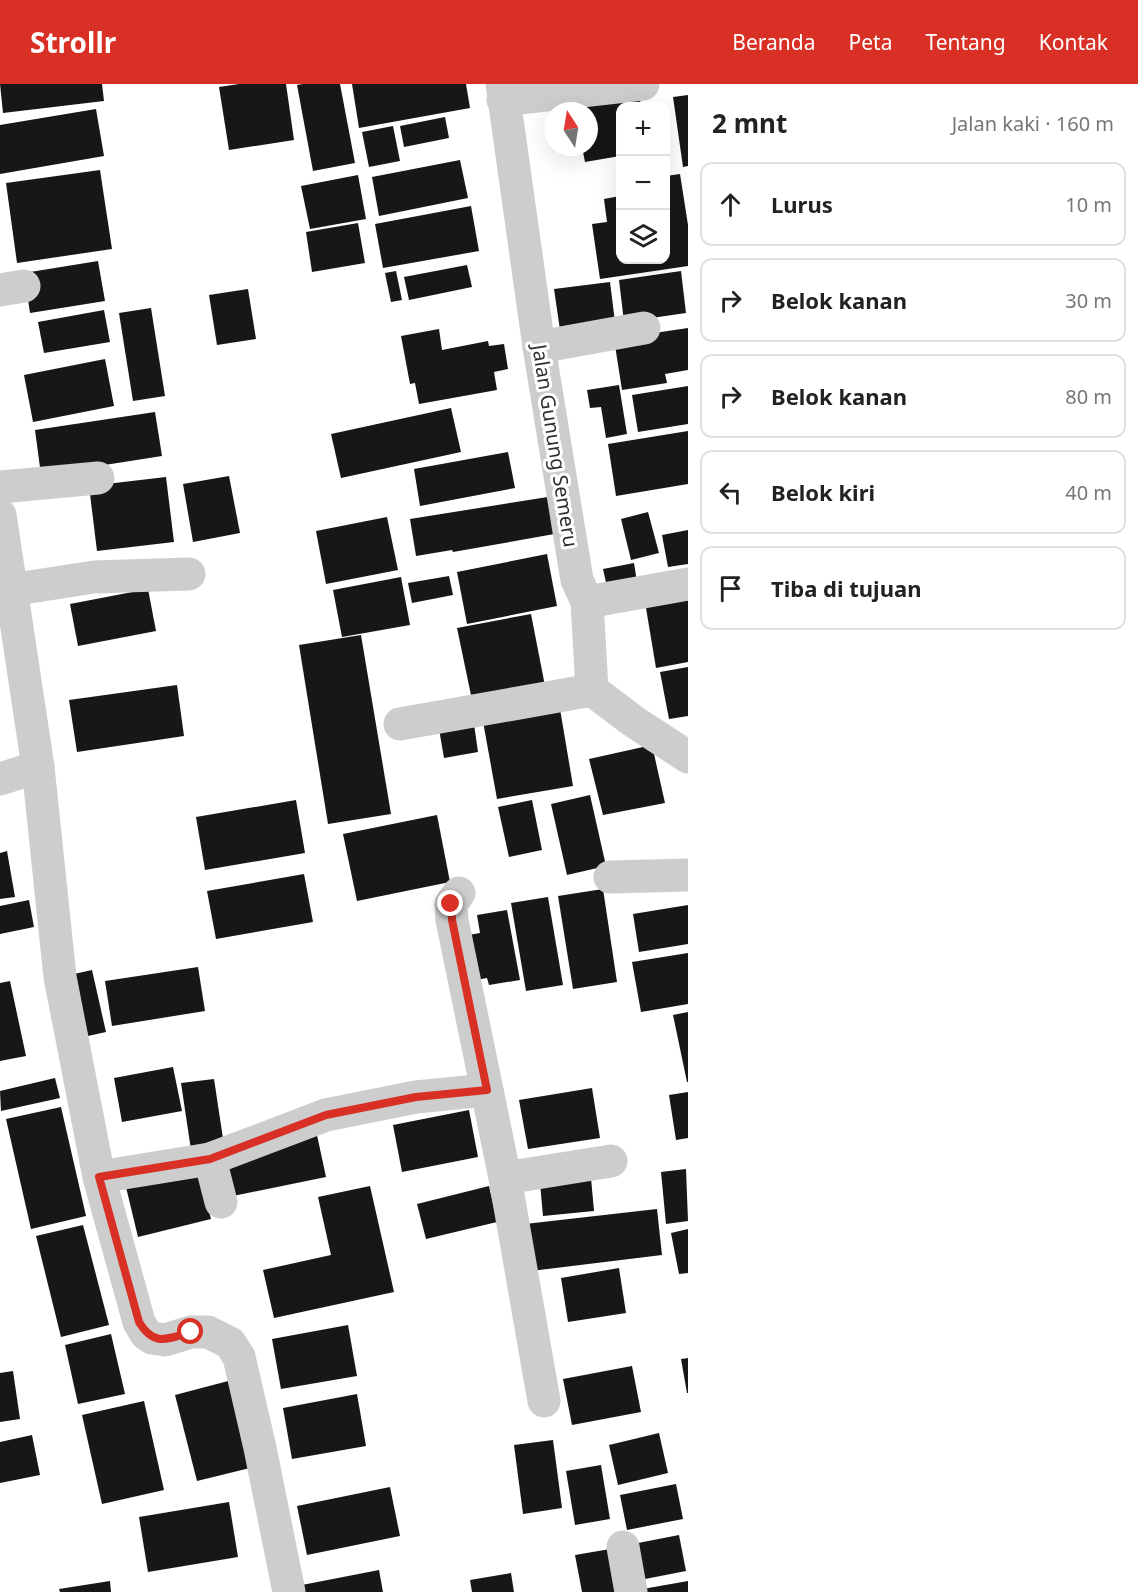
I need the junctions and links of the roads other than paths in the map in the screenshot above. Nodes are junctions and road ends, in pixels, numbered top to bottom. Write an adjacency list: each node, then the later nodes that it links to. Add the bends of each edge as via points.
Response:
1 (643, 84): 2 (street)
2 (502, 92): 4 (street, Jalan Gunung Semeru)
3 (644, 328): 4 (street)
4 (539, 346): 11 (street, Jalan Gunung Semeru, via 577,580)
5 (98, 478): 6 (street)
6 (0, 487)
7 (0, 515): 10 (street)
8 (189, 574): 10 (street, via 94,577)
9 (688, 584): 11 (street)
10 (10, 590): 15 (street)
11 (587, 602): 12 (street, Jalan Gunung Semeru)
12 (592, 690): 13 (street); 14 (street)
13 (400, 724)
14 (688, 758)
15 (38, 767): 16 (street); 23 (street, via 60,977)
16 (0, 779)
17 (688, 875): 18 (street)
18 (610, 877)
19 (459, 893): 20 (street, via 451,904 452,920)
20 (487, 1090): 21 (street, via 416,1097 326,1115); 24 (street)
21 (210, 1159): 23 (street); 25 (street)
22 (611, 1161): 24 (street)
23 (99, 1177): 28 (street, via 139,1322 146,1334 165,1340 191,1332 208,1332 230,1343 239,1357)
24 (505, 1178): 26 (street)
25 (221, 1202)
26 (544, 1401)
27 (623, 1547): 29 (street)
28 (289, 1592)
29 (631, 1592)

